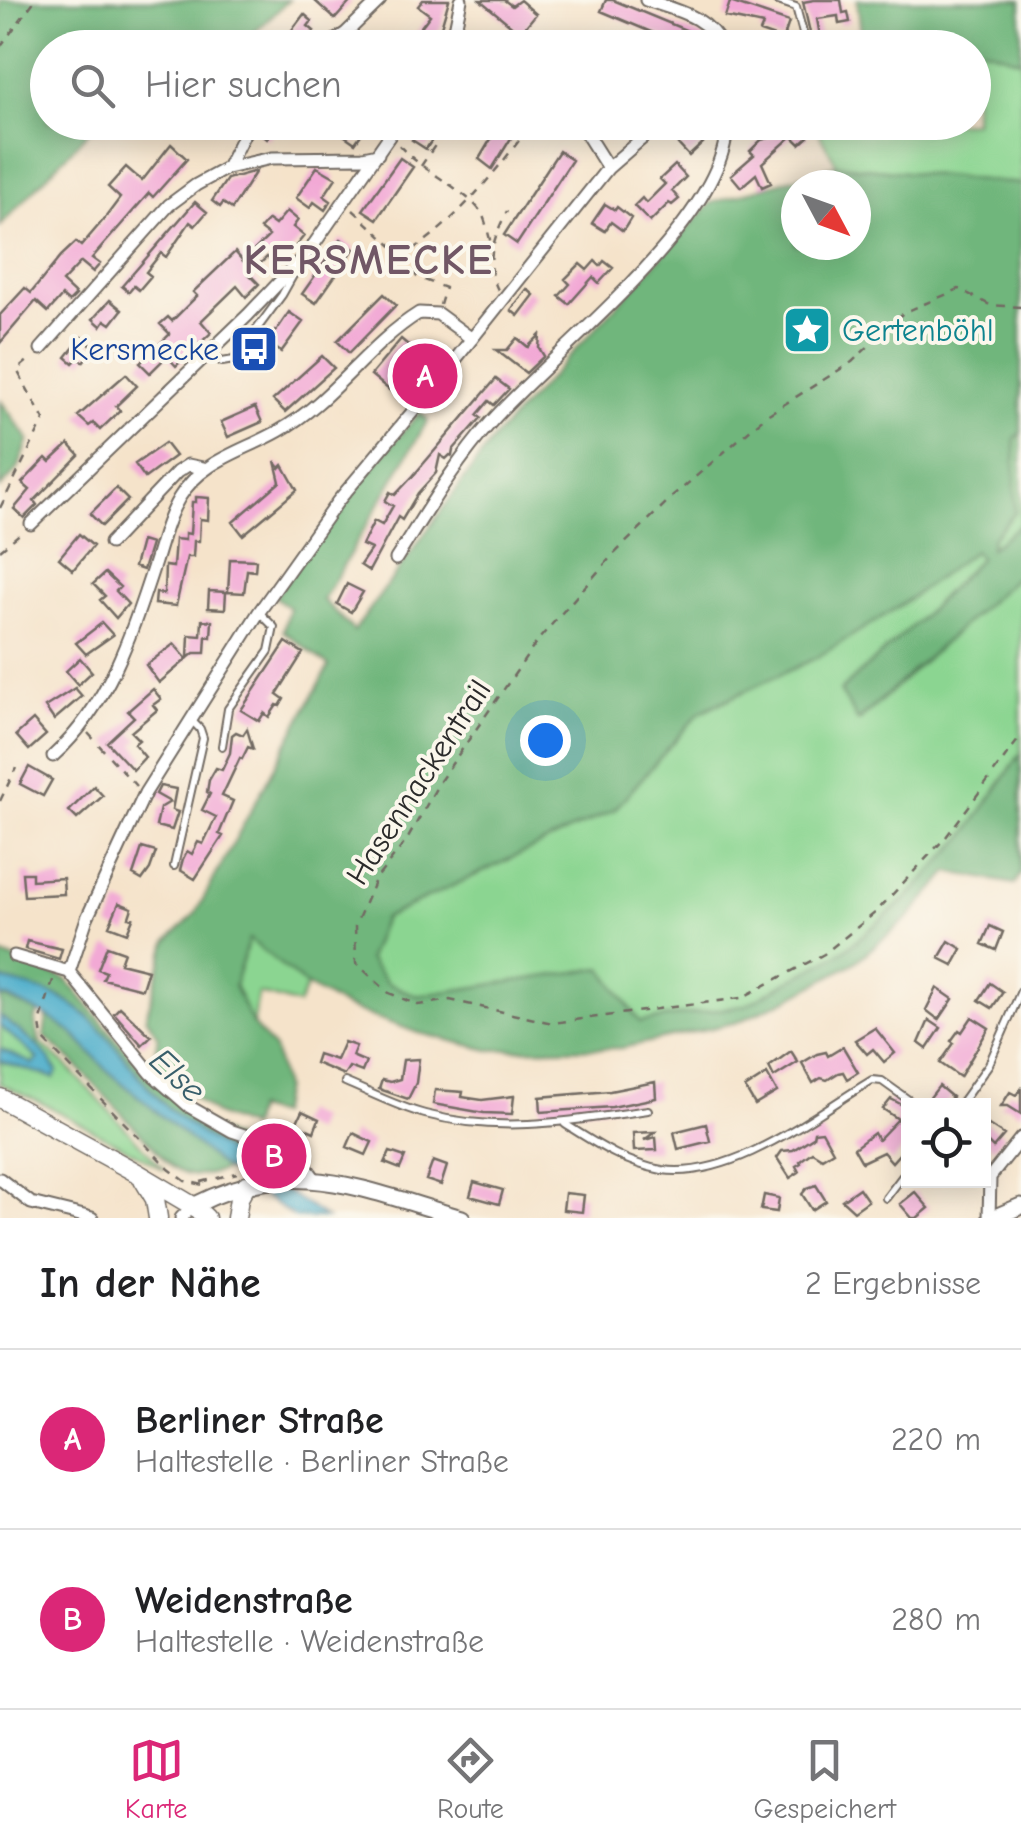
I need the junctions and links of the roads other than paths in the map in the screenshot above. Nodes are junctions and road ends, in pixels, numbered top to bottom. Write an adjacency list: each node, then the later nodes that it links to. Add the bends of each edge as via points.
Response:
1 (380, 0): 5 (street)
2 (461, 0): 6 (street)
3 (646, 0): 7 (street)
4 (775, 0): 8 (lane, via 796,7)
5 (349, 30)
6 (455, 30)
7 (713, 30)
8 (802, 30)
9 (241, 140): 15 (street)
10 (388, 140): 14 (street)
11 (590, 140): 16 (street)
12 (640, 140): 16 (street)
13 (724, 140): 24 (street, via 722,156 674,238 492,422)
14 (378, 154): 15 (street, via 272,158); 17 (street)
15 (227, 168): 19 (street, via 169,205)
16 (608, 168): 18 (street)
17 (303, 257): 20 (street); 20 (lane, via 234,360 222,362)
18 (472, 339): 21 (street, via 438,314 419,313 304,415); 25 (street, via 338,502)
19 (40, 350)
20 (209, 352): 22 (street)
21 (203, 468): 23 (street, via 188,465 178,472); 28 (street, via 167,521 131,633 102,692)
22 (31, 524)
23 (110, 542)
24 (396, 559)
25 (260, 612): 26 (street); 27 (lane, via 274,627 272,645 228,709)
26 (190, 719): 29 (lane, via 203,738); 31 (street, via 145,793)
27 (222, 746)
28 (53, 756)
29 (174, 866)
30 (14, 956): 31 (street)
31 (69, 972): 42 (street, via 151,1073 190,1107 244,1136 295,1152)
32 (1021, 991): 36 (lane, via 989,1064)
33 (345, 1082): 38 (lane, via 423,1114 482,1124)
34 (0, 1098): 40 (main road)
35 (905, 1098): 38 (lane, via 872,1080 753,1150 684,1171 628,1160)
36 (965, 1098)
37 (648, 1110): 38 (lane)
38 (564, 1124)
39 (1021, 1138): 52 (street, via 990,1178)
40 (139, 1174): 47 (main road); 49 (main road, via 155,1198)
41 (0, 1179): 48 (street, via 32,1203)
42 (315, 1179): 44 (street); 51 (street)
43 (901, 1179): 45 (lane)
44 (227, 1187): 47 (street); 50 (main road, via 239,1198)
45 (886, 1198)
46 (1021, 1206): 52 (street)
47 (193, 1214)
48 (92, 1218)
49 (158, 1218)
50 (236, 1218)
51 (462, 1218)
52 (991, 1218)

